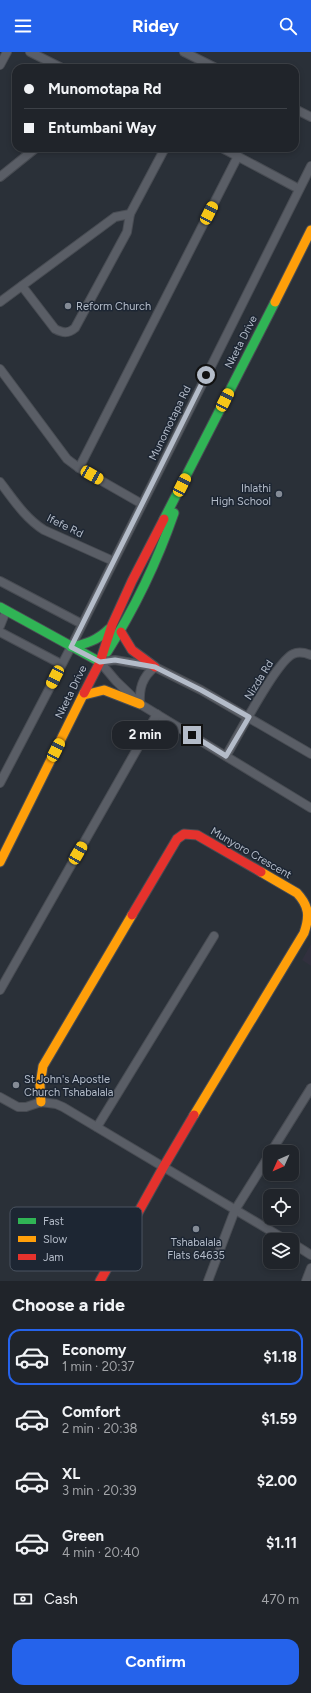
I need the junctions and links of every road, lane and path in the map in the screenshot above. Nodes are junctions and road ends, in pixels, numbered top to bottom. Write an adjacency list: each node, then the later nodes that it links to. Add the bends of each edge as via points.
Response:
1 (7, 52): 6 (street)
2 (30, 52): 4 (street)
3 (184, 52): 5 (street)
4 (54, 64)
5 (208, 64)
6 (0, 65)
7 (299, 111): 8 (street)
8 (311, 117)
9 (31, 152): 14 (street)
10 (163, 152): 16 (street)
11 (230, 152): 12 (street)
12 (238, 156): 15 (street); 21 (street)
13 (311, 166): 15 (street, Munomotapa Rd)
14 (0, 177)
15 (299, 189): 24 (street, Munomotapa Rd)
16 (130, 214): 18 (street, via 115,217); 18 (street, via 127,232 75,328 70,332 55,329)
17 (311, 230): 23 (street, Nketa Drive)
18 (22, 286): 19 (street)
19 (0, 302)
20 (0, 369): 21 (street, via 67,459)
21 (79, 468): 24 (street)
22 (0, 482): 25 (street, Ifefe Rd, via 24,513 44,530)
23 (182, 485): 29 (street, Nketa Drive); 32 (street, Nketa Drive, via 163,545)
24 (142, 504): 25 (street, Munomotapa Rd)
25 (113, 561): 28 (street, Munomotapa Rd)
26 (0, 581): 28 (street)
27 (3, 609): 30 (street); 33 (street)
28 (82, 624): 33 (street, Munomotapa Rd)
29 (112, 625): 33 (street, via 101,638 90,644); 35 (street, Nketa Drive)
30 (0, 626)
31 (0, 632): 36 (street)
32 (121, 632): 35 (street, Nketa Drive); 37 (street, via 132,650)
33 (71, 647): 35 (street); 36 (street, Munomotapa Rd)
34 (311, 655): 41 (street, Nizda Rd, via 302,652 294,654 278,667)
35 (100, 662): 37 (street, via 115,660); 38 (street, Nketa Drive); 39 (street)
36 (61, 664): 44 (street, Munomotapa Rd)
37 (155, 667): 39 (street, via 148,673 141,687); 41 (street)
38 (84, 695): 39 (street, via 104,690); 46 (street, Nketa Drive)
39 (140, 704): 40 (street)
40 (157, 714): 43 (street); 48 (street)
41 (249, 717): 42 (street); 43 (street, Nizda Rd)
42 (311, 754)
43 (226, 756): 45 (street)
44 (0, 783)
45 (311, 808)
46 (0, 862)
47 (214, 936): 52 (street)
48 (0, 990)
49 (311, 1088): 53 (street)
50 (0, 1097): 51 (street, via 18,1107)
51 (41, 1102): 52 (street, via 64,1107); 54 (street, Munyoro Crescent, via 43,1066 177,839 184,834 197,835 297,893 306,902 310,921)
52 (97, 1127): 54 (street)
53 (276, 1145)
54 (164, 1166): 56 (street, Munyoro Crescent); 57 (street)
55 (263, 1166): 57 (street)
56 (141, 1207)
57 (235, 1210): 58 (street); 64 (street)
58 (274, 1233)
59 (299, 1247): 60 (street)
60 (311, 1254)
61 (311, 1268): 65 (street)
62 (106, 1271): 63 (street, Munyoro Crescent)
63 (100, 1281)
64 (208, 1281)
65 (306, 1281)

